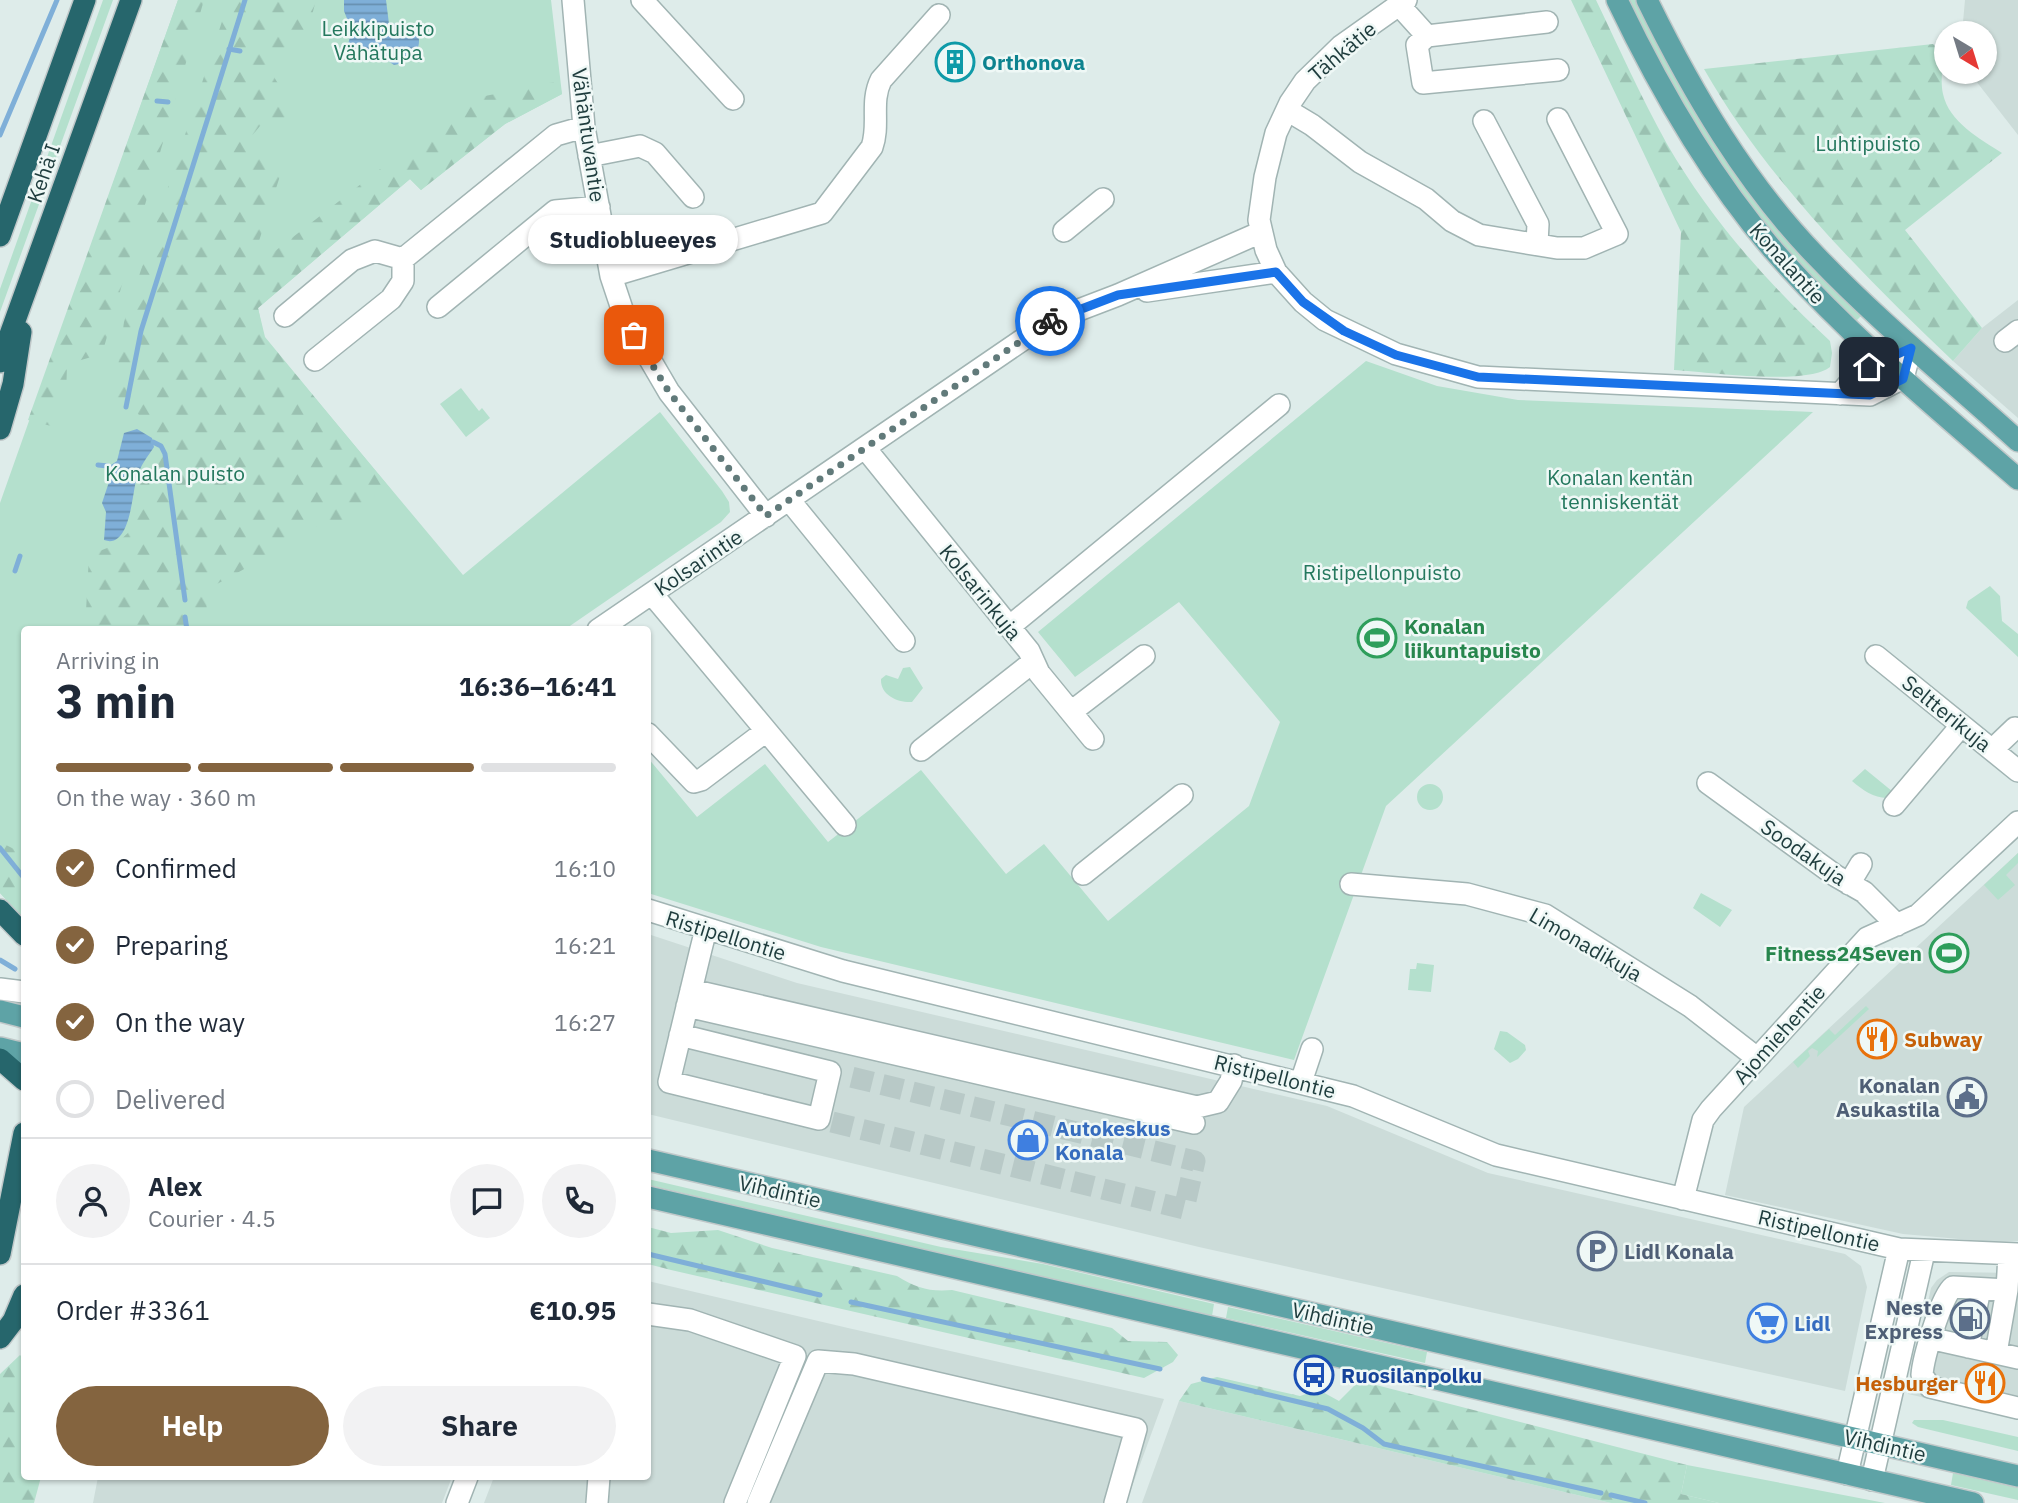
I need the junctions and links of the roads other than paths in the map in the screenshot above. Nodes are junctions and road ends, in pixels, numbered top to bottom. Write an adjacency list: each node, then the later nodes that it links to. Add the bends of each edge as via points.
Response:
1 (85, 0): 23 (highway, Kehä I)
2 (131, 0): 28 (highway, Kehä I)
3 (573, 0): 16 (street, Vähäntuvantie)
4 (642, 0): 12 (street)
5 (1617, 0): 33 (main road, Konalantie, via 1674,108 1747,218 1799,278)
6 (1647, 0): 32 (main road, Konalantie, via 1724,137 1768,200 1815,256)
7 (1403, 2): 10 (street); 13 (street, Tähkätie, via 1341,46 1305,81)
8 (939, 15): 27 (street, via 881,80 875,93 872,147 822,213)
9 (1547, 22): 10 (street)
10 (1427, 36): 11 (street, via 1418,45 1423,83)
11 (1558, 70)
12 (733, 99)
13 (1287, 110): 22 (street, Tähkätie, via 1265,177); 24 (street, via 1360,162 1479,235)
14 (1558, 119): 24 (street, via 1617,234 1584,248)
15 (1484, 121): 24 (street, via 1538,224)
16 (584, 127): 17 (street, Vähäntuvantie); 25 (street, via 556,135)
17 (589, 156): 18 (street, via 640,146 655,153); 20 (street, Vähäntuvantie)
18 (693, 197)
19 (1103, 199): 21 (street)
20 (599, 207): 27 (street, Vähäntuvantie); 30 (street, via 555,211)
21 (1064, 231)
22 (1259, 233): 26 (street); 29 (street, Kolsarintie)
23 (0, 236)
24 (1536, 243)
25 (403, 259): 31 (street, via 375,251 352,260); 34 (street, via 403,281 391,299)
26 (1276, 272): 29 (street, Kolsarintie); 37 (street, via 1303,302 1344,331 1396,355 1478,377)
27 (611, 276): 44 (street, Vähäntuvantie, via 645,355)
28 (27, 291): 35 (highway, Kehä I); 39 (highway, via 13,384)
29 (1118, 295): 41 (street, Kolsarintie, via 1050,321)
30 (438, 307)
31 (285, 316)
32 (1911, 348): 33 (street); 36 (street); 40 (main road, Konalantie)
33 (1882, 359): 36 (main road, Konalantie); 37 (street, via 1857,374)
34 (315, 360)
35 (0, 362)
36 (1903, 379): 37 (street, via 1870,395); 42 (main road, Konalantie)
37 (1840, 394)
38 (1279, 405): 47 (street)
39 (0, 429)
40 (2018, 441)
41 (865, 448): 43 (street, Kolsarintie); 47 (street, Kolsarinkuja)
42 (2018, 479)
43 (790, 501): 44 (street, Kolsarintie); 48 (street)
44 (766, 516): 45 (street, Kolsarintie)
45 (652, 594): 46 (street, Kolsarintie); 55 (street)
46 (604, 626)
47 (1009, 627): 51 (street, Kolsarinkuja)
48 (904, 641)
49 (1144, 656): 52 (street)
50 (1876, 656): 53 (street, Seltterikuja)
51 (1033, 662): 52 (street, Kolsarinkuja); 59 (street)
52 (1071, 712): 57 (street, Kolsarinkuja)
53 (1961, 726): 58 (street, Seltterikuja); 63 (street)
54 (2015, 728): 58 (street)
55 (766, 731): 56 (street, via 694,782); 65 (street)
56 (651, 737)
57 (1093, 739)
58 (1993, 749): 60 (street, Seltterikuja)
59 (922, 750)
60 (2018, 771)
61 (1708, 783): 69 (street, Soodakuja)
62 (1182, 795): 67 (street)
63 (1894, 805)
64 (2018, 822): 72 (street, Ajomiehentie, via 1918,915)
65 (845, 825)
66 (1861, 864): 69 (street)
67 (1083, 874)
68 (1351, 884): 84 (street, Limonadikuja, via 1467,894 1545,915 1692,996)
69 (1849, 884): 72 (street, Soodakuja)
70 (0, 910): 74 (highway)
71 (651, 911): 73 (street, Ristipellontie)
72 (1897, 925): 84 (street, Ajomiehentie, via 1867,938)
73 (706, 929): 77 (street); 86 (street, Ristipellontie, via 843,971)
74 (21, 932)
75 (0, 989): 76 (street)
76 (21, 992)
77 (689, 998): 80 (street); 86 (street, via 1197,1107 1218,1102 1231,1081); 89 (street)
78 (0, 1012): 79 (main road)
79 (21, 1016)
80 (680, 1035): 80 (street, via 669,1082 826,1120 837,1073)
81 (0, 1048): 83 (main road)
82 (1312, 1049): 88 (street)
83 (21, 1053)
84 (1756, 1058): 93 (street, Ajomiehentie, via 1703,1120)
85 (0, 1059): 87 (highway)
86 (1234, 1065): 88 (street, Ristipellontie)
87 (21, 1077)
88 (1301, 1082): 93 (street, Ristipellontie, via 1353,1096 1496,1155)
89 (1194, 1123)
90 (21, 1148): 96 (highway)
91 (651, 1161): 108 (main road, Vihdintie)
92 (651, 1198): 110 (main road, Vihdintie)
93 (1683, 1199): 94 (street, Ristipellontie)
94 (1899, 1249): 95 (street, Ristipellontie); 108 (street, Ristipellontie)
95 (1924, 1252): 97 (street, Ristipellontie); 109 (street)
96 (0, 1254)
97 (2013, 1255): 99 (street)
98 (1980, 1289): 99 (street); 103 (street, via 1953,1287 1947,1291 1937,1327); 104 (street)
99 (2007, 1290): 105 (street)
100 (21, 1301): 102 (highway)
101 (651, 1314): 117 (street, via 690,1320 795,1356)
102 (0, 1338)
103 (1929, 1338): 104 (street); 107 (street, via 1922,1371 1930,1387)
104 (1968, 1347): 105 (street)
105 (1996, 1353): 106 (street)
106 (2018, 1358)
107 (2018, 1408)
108 (1856, 1438): 109 (main road, Vihdintie); 110 (street, Ristipellontie)
109 (1882, 1444): 111 (main road, Vihdintie); 114 (street)
110 (1847, 1474): 114 (main road, Vihdintie)
111 (2018, 1476)
112 (466, 1480): 115 (street)
113 (599, 1480): 116 (street)
114 (1872, 1480): 120 (main road, Vihdintie)
115 (457, 1503)
116 (597, 1503)
117 (735, 1503)
118 (758, 1503): 119 (street, via 818,1361 854,1364 1136,1429)
119 (1115, 1503)
120 (1973, 1503)

